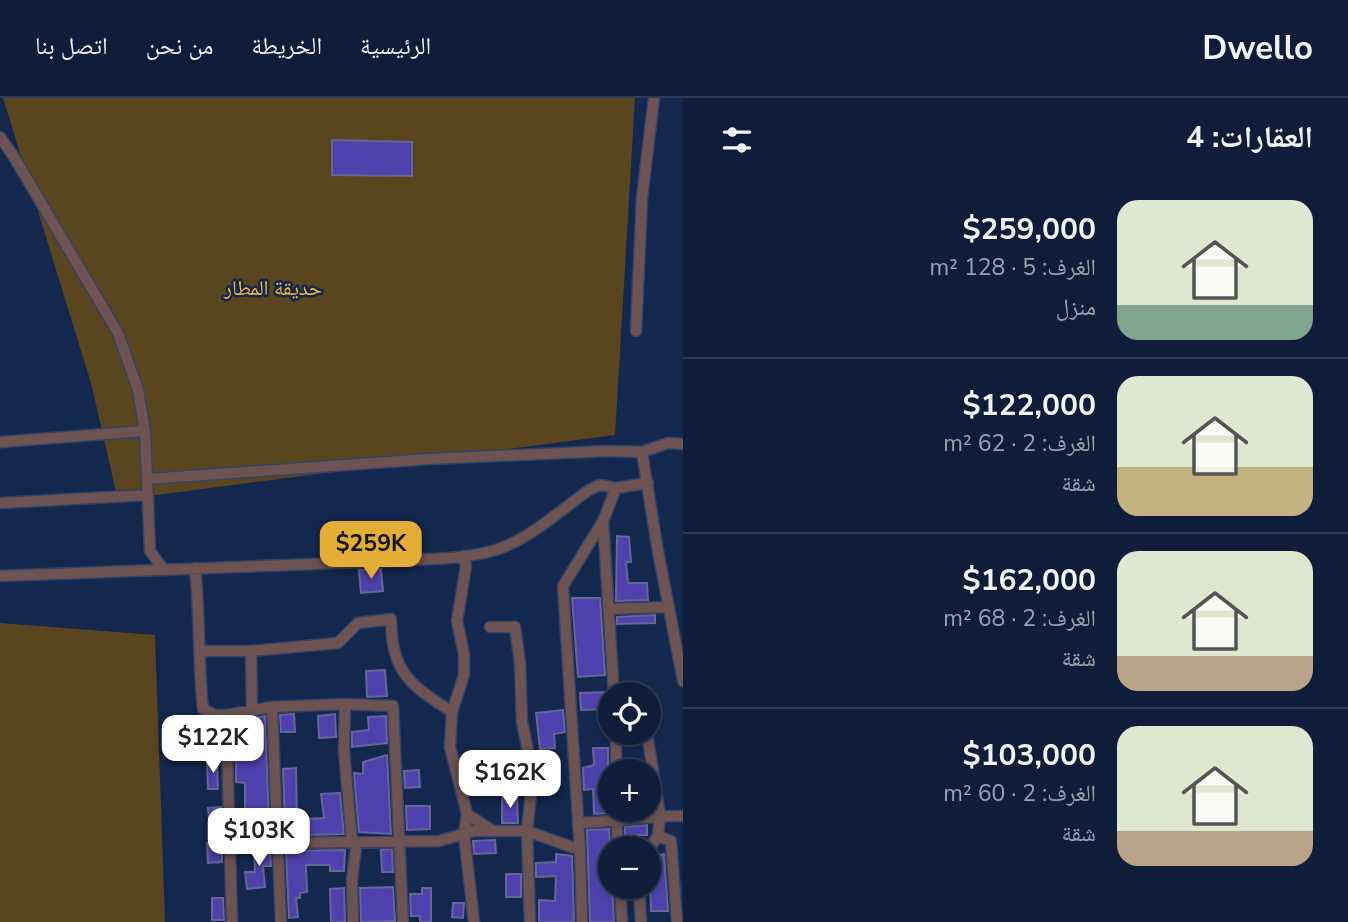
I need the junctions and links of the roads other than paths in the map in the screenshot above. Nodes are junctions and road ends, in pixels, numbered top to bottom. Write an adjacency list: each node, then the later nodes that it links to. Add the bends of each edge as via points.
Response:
1 (654, 98): 3 (street, via 642,198)
2 (0, 137): 4 (street, via 118,333 138,390)
3 (636, 331)
4 (145, 431): 5 (street); 8 (street)
5 (0, 442)
6 (683, 444): 7 (street, via 668,443)
7 (642, 452): 8 (street, via 429,458); 9 (street)
8 (148, 479): 11 (street)
9 (648, 482): 10 (street); 18 (street)
10 (615, 488): 13 (street); 14 (street, via 600,485 521,538 490,552)
11 (148, 495): 12 (street); 16 (street, via 150,551)
12 (0, 503)
13 (603, 522): 19 (street); 35 (street, via 564,586)
14 (463, 556): 15 (street); 28 (street, via 466,566 457,621 464,675)
15 (195, 568): 16 (street); 21 (street)
16 (164, 570): 17 (street)
17 (0, 576)
18 (668, 607): 19 (street); 23 (street)
19 (610, 609): 24 (street)
20 (490, 627): 37 (street, via 515,627 531,794)
21 (200, 651): 22 (street); 29 (street, via 203,709)
22 (251, 651): 27 (street); 28 (street, via 338,643 358,623 391,619 400,669 417,689)
23 (683, 681)
24 (613, 682)
25 (345, 704): 26 (street); 41 (street); 42 (street, via 393,706)
26 (272, 707): 27 (street); 43 (street)
27 (252, 709): 29 (street)
28 (452, 712): 30 (street, via 450,747)
29 (226, 715): 47 (street)
30 (467, 814): 36 (street); 38 (street)
31 (661, 815): 32 (street)
32 (683, 816)
33 (598, 820): 35 (street)
34 (659, 822): 39 (street)
35 (579, 823): 44 (street)
36 (493, 831): 37 (street); 38 (street)
37 (527, 831): 44 (street); 52 (street)
38 (464, 834): 42 (street, via 439,841); 51 (street)
39 (658, 836)
40 (661, 837): 56 (street, via 671,841)
41 (352, 841): 42 (street); 43 (street); 49 (street, via 356,847)
42 (399, 841): 50 (street)
43 (278, 843): 48 (street)
44 (580, 850): 53 (street)
45 (621, 899): 54 (street)
46 (640, 899): 55 (street)
47 (232, 922)
48 (281, 922)
49 (354, 922)
50 (403, 922)
51 (474, 922)
52 (530, 922)
53 (582, 922)
54 (622, 922)
55 (641, 922)
56 (677, 922)

